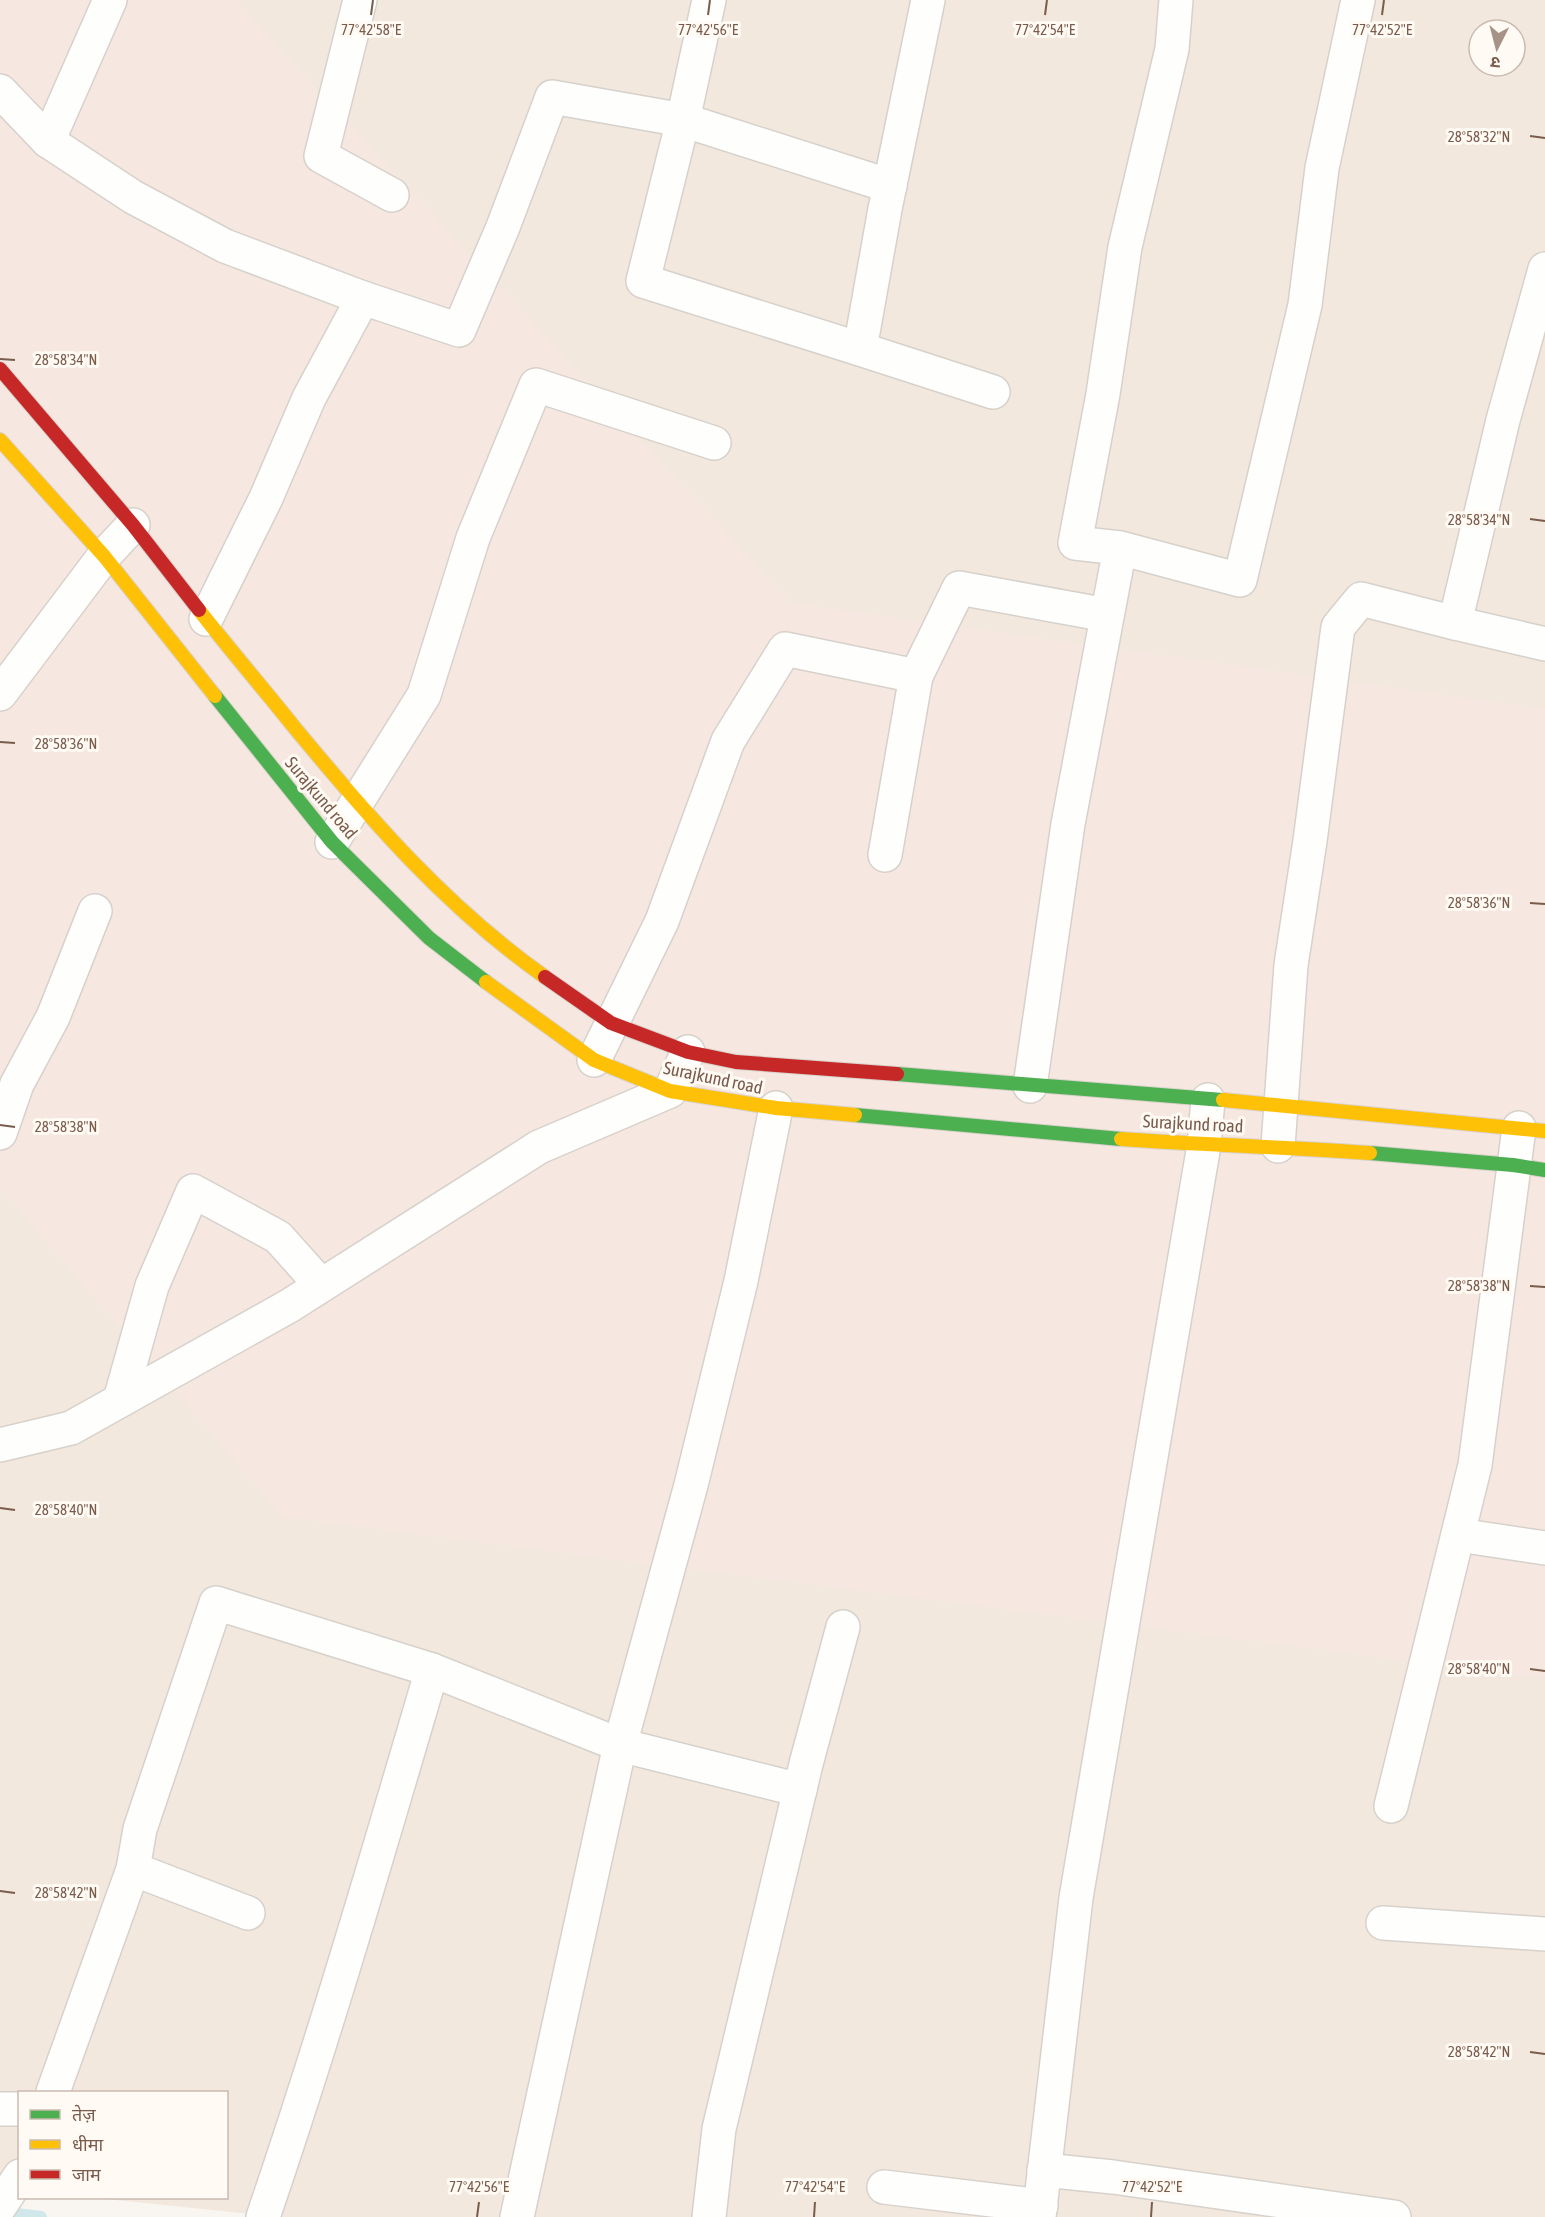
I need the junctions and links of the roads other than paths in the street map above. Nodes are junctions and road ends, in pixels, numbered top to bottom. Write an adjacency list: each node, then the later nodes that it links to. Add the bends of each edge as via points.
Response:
1 (110, 0): 9 (street)
2 (360, 0): 11 (street, via 321,156)
3 (709, 0): 8 (street)
4 (928, 0): 10 (street)
5 (1176, 0): 20 (street, via 1172,49 1125,247 1075,543)
6 (1358, 0): 20 (street, via 1322,168 1305,305 1239,580)
7 (0, 91): 9 (street)
8 (683, 120): 10 (street); 13 (street, via 552,97 459,330); 14 (street, via 643,281)
9 (48, 141): 13 (street, via 134,197 225,246)
10 (890, 186): 14 (street)
11 (392, 195)
12 (1543, 283): 24 (street, via 1503,420)
13 (363, 298): 23 (street, via 309,398 266,498)
14 (860, 349): 16 (street)
15 (0, 369): 19 (street)
16 (993, 392)
17 (0, 440): 21 (street, Surajkund road)
18 (714, 443): 28 (street, via 537,385 473,538 424,695)
19 (133, 525): 21 (street); 23 (street)
20 (1120, 548): 22 (street)
21 (104, 556): 27 (street); 29 (street, Surajkund road)
22 (1107, 615): 26 (street, via 959,588); 36 (street, via 1068,824)
23 (206, 619): 28 (street)
24 (1455, 623): 25 (street); 40 (street, via 1361,599 1338,627 1291,965)
25 (1545, 644)
26 (916, 676): 30 (street); 32 (street, via 785,649 728,741 662,921)
27 (0, 694)
28 (356, 802): 29 (street); 32 (street, via 429,880 503,947)
29 (332, 842): 34 (street, Surajkund road, via 429,938)
30 (885, 855)
31 (95, 911): 35 (street, via 53,1017)
32 (611, 1023): 33 (street); 34 (street)
33 (688, 1052): 37 (street, via 736,1062); 38 (street)
34 (594, 1060): 38 (street, Surajkund road)
35 (9, 1080): 42 (street)
36 (1030, 1086): 37 (street); 39 (street)
37 (779, 1088): 38 (street, Surajkund road); 43 (street, Surajkund road, via 1024,1131); 54 (street, via 741,1281 691,1485)
38 (670, 1091): 47 (street, via 539,1147)
39 (1208, 1100): 40 (street); 43 (street)
40 (1281, 1104): 41 (street); 44 (street)
41 (1532, 1129): 45 (street)
42 (0, 1133)
43 (1204, 1144): 44 (street, Surajkund road); 64 (street, via 1076,1898)
44 (1278, 1146): 45 (street, Surajkund road)
45 (1513, 1165): 46 (street, Surajkund road); 50 (street, via 1475,1466)
46 (1545, 1170)
47 (321, 1285): 48 (street); 48 (street, via 278,1238 193,1191 152,1286)
48 (120, 1400): 49 (street, via 71,1428)
49 (0, 1445)
50 (1458, 1535): 51 (street); 56 (street)
51 (1545, 1548)
52 (843, 1627): 55 (street)
53 (432, 1670): 54 (street); 57 (street, via 216,1604 140,1829); 69 (street, via 349,1952)
54 (620, 1744): 55 (street); 70 (street)
55 (800, 1790): 71 (street, via 719,2129)
56 (1391, 1806)
57 (133, 1869): 58 (street); 61 (street)
58 (248, 1913)
59 (1383, 1923): 60 (street)
60 (1545, 1934)
61 (53, 2091)
62 (0, 2109): 63 (street)
63 (18, 2109)
64 (1044, 2170): 68 (street); 72 (street)
65 (18, 2179): 67 (street)
66 (884, 2187): 68 (street)
67 (1, 2205)
68 (1040, 2212)
69 (262, 2217)
70 (517, 2217)
71 (709, 2217)
72 (1394, 2217)

